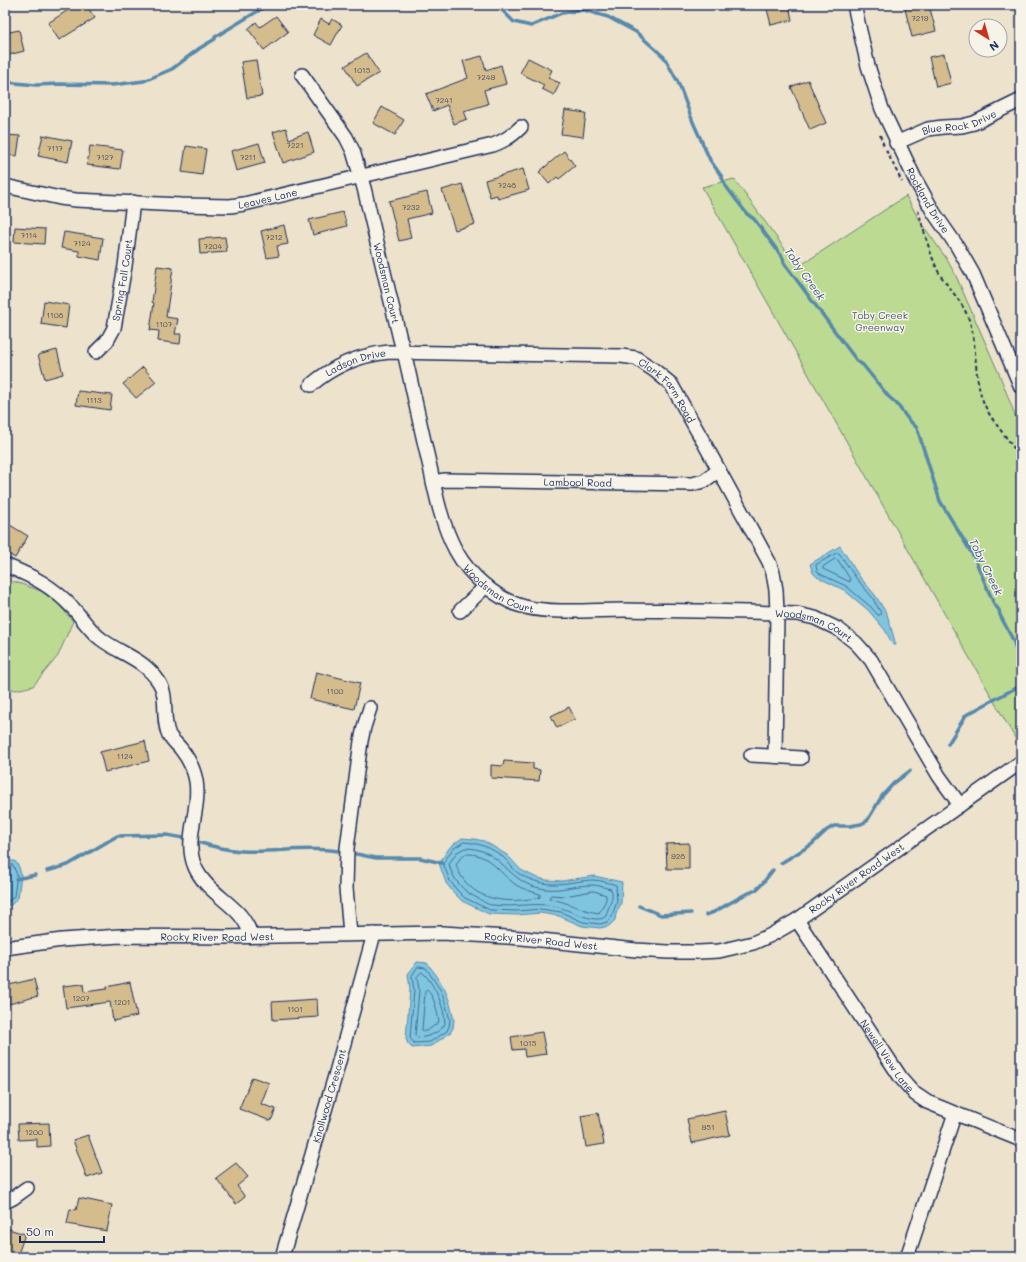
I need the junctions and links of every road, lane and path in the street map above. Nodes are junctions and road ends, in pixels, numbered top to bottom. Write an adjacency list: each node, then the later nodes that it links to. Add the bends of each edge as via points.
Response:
1 (854, 5): 5 (street, Rockland Drive, via 868,66)
2 (302, 75): 6 (street, Woodsman Court, via 346,137)
3 (1021, 100): 5 (street, Blue Rock Drive, via 974,123 928,129)
4 (521, 127): 6 (street, Leaves Lane, via 513,136 502,142)
5 (896, 143): 13 (street, Rockland Drive, via 934,213 973,274)
6 (360, 176): 8 (street, Leaves Lane, via 230,206); 11 (street, Woodsman Court)
7 (5, 186): 8 (street, Leaves Lane, via 60,198)
8 (133, 202): 10 (street, Spring Fall Court, via 114,328 107,341)
9 (927, 242): 14 (path, via 938,271 959,299 969,320 979,390 985,406)
10 (96, 352)
11 (404, 352): 12 (street, Ladson Drive, via 374,354 352,359); 15 (street, Clark Farm Road, via 636,358 671,384); 16 (street, Woodsman Court)
12 (311, 385)
13 (1021, 387)
14 (1021, 460)
15 (719, 470): 16 (street, Lambool Road, via 704,481 692,484 445,480); 20 (street, Clark Farm Road, via 769,562 776,590)
16 (433, 482): 18 (street, Woodsman Court, via 441,516 456,550 466,566)
17 (5, 565): 30 (street, via 48,586 61,596 100,639 143,664 160,683 165,724 169,735 185,754 196,778 198,791 190,848 196,868 215,893 240,915)
18 (486, 586): 19 (street); 20 (street, Woodsman Court, via 504,598 524,606 555,610)
19 (460, 611)
20 (777, 613): 23 (street, Clark Farm Road); 26 (street, Woodsman Court, via 815,618 838,629 856,643 881,675 939,776)
21 (370, 708): 28 (street, via 360,747 347,848 346,888)
22 (751, 755): 23 (street)
23 (775, 756): 24 (street)
24 (801, 758)
25 (1021, 762): 26 (street, Rocky River Road West)
26 (960, 805): 27 (street, Rocky River Road West)
27 (797, 920): 29 (street, Rocky River Road West, via 753,943 719,951 699,952 636,950 442,933); 32 (street, Newell View Lane, via 905,1084 927,1102)
28 (350, 934): 29 (street, Rocky River Road West); 30 (street, Rocky River Road West)
29 (374, 934): 36 (street, Knollwood Crescent)
30 (252, 936): 31 (street, Rocky River Road West, via 120,936 62,940)
31 (5, 948)
32 (955, 1113): 33 (street, Newell View Lane); 37 (street)
33 (1021, 1140)
34 (27, 1188): 35 (street)
35 (5, 1202)
36 (282, 1257)
37 (907, 1257)

